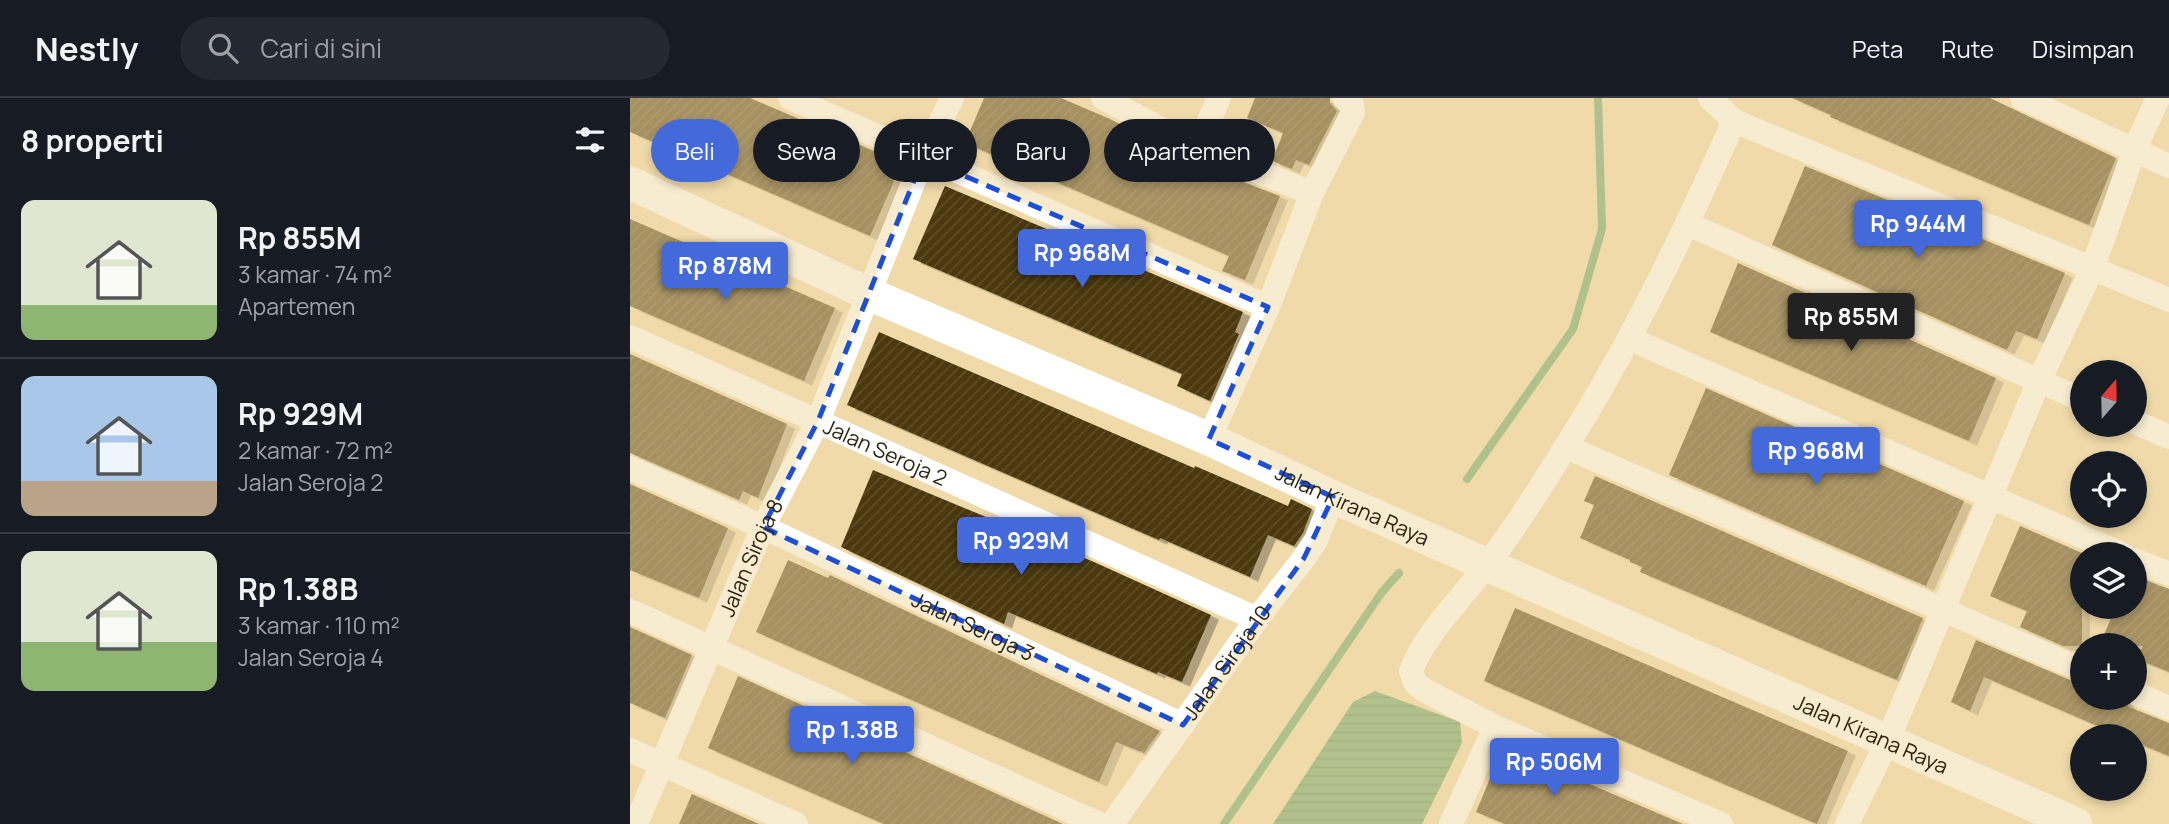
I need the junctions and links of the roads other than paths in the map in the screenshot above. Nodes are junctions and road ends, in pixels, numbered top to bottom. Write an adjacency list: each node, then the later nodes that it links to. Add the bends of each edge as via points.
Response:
1 (790, 98): 13 (street)
2 (951, 98): 9 (street, Jalan Siroja 8)
3 (1103, 98): 10 (street)
4 (1219, 98): 11 (street)
5 (1344, 98): 20 (street, via 1353,112)
6 (1710, 98): 12 (street)
7 (2022, 98): 14 (street)
8 (2158, 98): 14 (street)
9 (941, 119)
10 (1142, 119)
11 (1210, 119)
12 (1734, 121): 21 (street); 22 (street)
13 (874, 136)
14 (2134, 151): 15 (street); 22 (street)
15 (2169, 166)
16 (1275, 179): 20 (street)
17 (977, 181): 25 (street)
18 (913, 182): 23 (street, Jalan Siroja 8)
19 (630, 183): 23 (street, Jalan Kirana Raya)
20 (1312, 193): 25 (street)
21 (1688, 224): 27 (street); 28 (street)
22 (2093, 267): 24 (street); 28 (street)
23 (869, 294): 30 (street, Jalan Siroja 8); 33 (street, Jalan Kirana Raya)
24 (2169, 300)
25 (1268, 307): 33 (street)
26 (630, 337): 30 (street, Jalan Seroja 2)
27 (1630, 339): 34 (street); 37 (street)
28 (2039, 381): 29 (street); 37 (street)
29 (2070, 395)
30 (818, 421): 38 (street, Jalan Siroja 8); 45 (street, Jalan Seroja 2)
31 (2147, 427): 32 (street)
32 (2169, 437)
33 (1209, 439): 36 (street, Jalan Kirana Raya)
34 (1566, 447): 40 (street); 43 (street)
35 (630, 468): 38 (street, Jalan Seroja 3)
36 (1333, 497): 40 (street, Jalan Kirana Raya); 45 (street, Jalan Siroja 10, via 1316,540)
37 (1990, 497): 39 (street); 43 (street)
38 (763, 527): 46 (street, Jalan Siroja 8); 50 (street, Jalan Seroja 3)
39 (2094, 542)
40 (1488, 564): 51 (street, via 1427,642 1411,671 1424,690); 52 (street, Jalan Kirana Raya)
41 (2147, 565): 42 (street)
42 (2169, 574)
43 (1942, 609): 47 (street); 52 (street)
44 (630, 611): 46 (street)
45 (1257, 620): 50 (street, Jalan Siroja 10)
46 (710, 647): 54 (street, Jalan Siroja 8); 57 (street)
47 (2070, 665)
48 (2147, 698): 49 (street)
49 (2169, 708)
50 (1184, 725): 58 (street, Jalan Siroja 10)
51 (1495, 727): 59 (street); 60 (street)
52 (1888, 740): 61 (street); 62 (street, Jalan Kirana Raya)
53 (630, 750): 54 (street)
54 (660, 764): 55 (street, Jalan Siroja 8); 56 (street)
55 (636, 824)
56 (796, 824)
57 (1099, 824)
58 (1112, 824)
59 (1451, 824)
60 (1721, 824)
61 (1847, 824)
62 (2076, 824)

